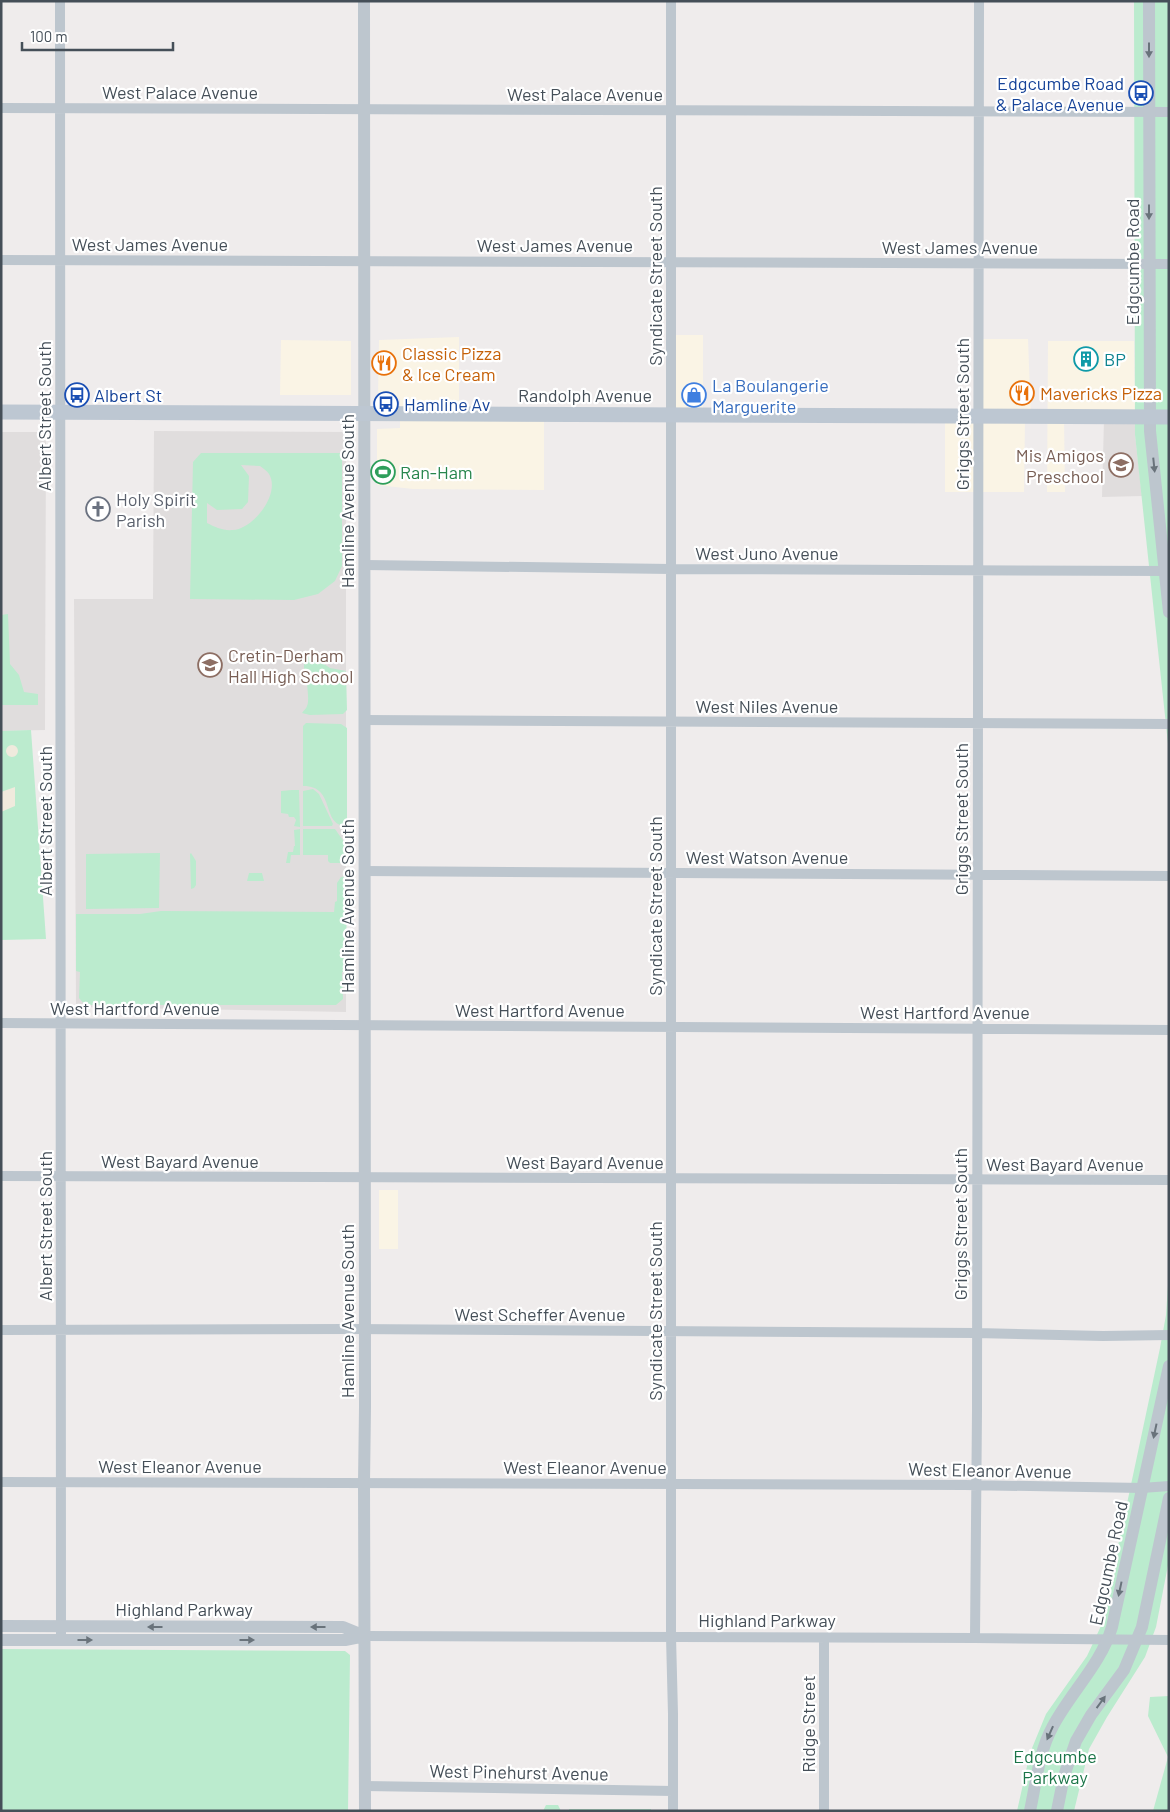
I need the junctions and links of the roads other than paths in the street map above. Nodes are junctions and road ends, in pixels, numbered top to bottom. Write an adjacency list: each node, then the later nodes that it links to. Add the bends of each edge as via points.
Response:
1 (60, 1): 7 (street, Albert Street South)
2 (364, 1): 8 (street, Hamline Avenue South)
3 (671, 1): 9 (street, Syndicate Street South)
4 (979, 1): 12 (street, Griggs Street South)
5 (1149, 1): 10 (street, Edgcumbe Road, one-way to 10)
6 (1, 108): 7 (street, West Palace Avenue)
7 (60, 108): 8 (street, West Palace Avenue); 14 (street, Albert Street South)
8 (364, 109): 9 (street, West Palace Avenue); 15 (street, Hamline Avenue South)
9 (671, 111): 12 (street, West Palace Avenue); 16 (street, Syndicate Street South)
10 (1150, 112): 11 (street, West Palace Avenue); 12 (street, West Palace Avenue); 18 (street, Edgcumbe Road, one-way to 18)
11 (1169, 112)
12 (978, 113): 17 (street, Griggs Street South)
13 (1, 260): 14 (street, West James Avenue)
14 (60, 260): 15 (street, West James Avenue); 21 (street, Albert Street South)
15 (364, 261): 16 (street, West James Avenue); 22 (street, Hamline Avenue South)
16 (671, 262): 17 (street, West James Avenue); 23 (street, Syndicate Street South)
17 (978, 264): 18 (street, West James Avenue); 24 (street, Griggs Street South)
18 (1149, 264): 19 (street, West James Avenue); 25 (street, Edgcumbe Road)
19 (1169, 264)
20 (1, 412): 21 (main road, Randolph Avenue)
21 (60, 413): 22 (main road, Randolph Avenue); 41 (street, Albert Street South)
22 (365, 413): 23 (main road, Randolph Avenue); 27 (street, Hamline Avenue South)
23 (671, 414): 24 (main road, Randolph Avenue); 28 (street, Syndicate Street South)
24 (978, 416): 25 (main road, Randolph Avenue); 29 (street, Griggs Street South)
25 (1150, 417): 26 (main road, Randolph Avenue); 30 (street, Edgcumbe Road, one-way to 30)
26 (1169, 417)
27 (365, 565): 28 (street, West Juno Avenue); 32 (street, Hamline Avenue South)
28 (671, 569): 29 (street, West Juno Avenue); 33 (street, Syndicate Street South)
29 (978, 570): 30 (street, West Juno Avenue); 34 (street, Griggs Street South)
30 (1166, 571): 31 (street, Edgcumbe Road)
31 (1169, 612)
32 (365, 720): 33 (street, West Niles Avenue); 36 (street, Hamline Avenue South)
33 (671, 721): 34 (street, West Niles Avenue); 37 (street, Syndicate Street South)
34 (978, 723): 35 (street, West Niles Avenue); 38 (street, Griggs Street South)
35 (1169, 724)
36 (365, 871): 37 (street, West Watson Avenue); 42 (street, Hamline Avenue South)
37 (671, 873): 38 (street, West Watson Avenue); 43 (street, Syndicate Street South)
38 (977, 875): 39 (street, West Watson Avenue); 44 (street, Griggs Street South)
39 (1169, 876)
40 (1, 1023): 41 (street, West Hartford Avenue)
41 (61, 1024): 42 (street, West Hartford Avenue); 47 (street, Albert Street South)
42 (365, 1025): 43 (street, West Hartford Avenue); 48 (street, Hamline Avenue South)
43 (671, 1027): 44 (street, West Hartford Avenue); 49 (street, Syndicate Street South)
44 (977, 1029): 45 (street, West Hartford Avenue); 50 (street, Griggs Street South)
45 (1169, 1030)
46 (1, 1176): 47 (street, West Bayard Avenue)
47 (62, 1176): 48 (street, West Bayard Avenue); 54 (street, Albert Street South)
48 (365, 1178): 49 (street, West Bayard Avenue); 52 (street, Hamline Avenue South)
49 (671, 1179): 50 (street, West Bayard Avenue); 55 (street, Syndicate Street South)
50 (977, 1180): 51 (street, West Bayard Avenue); 56 (street, Griggs Street South)
51 (1169, 1180)
52 (365, 1329): 54 (street, West Scheffer Avenue); 55 (street, West Scheffer Avenue); 61 (street, Hamline Avenue South)
53 (1, 1330): 54 (street, West Scheffer Avenue)
54 (62, 1330): 60 (street, Albert Street South)
55 (671, 1332): 56 (street, West Scheffer Avenue); 62 (street, Syndicate Street South)
56 (976, 1333): 57 (street, West Scheffer Avenue); 63 (street, Griggs Street South)
57 (1169, 1335)
58 (1169, 1366): 65 (street, Edgcumbe Road, one-way to 65)
59 (1, 1482): 60 (street, West Eleanor Avenue)
60 (62, 1482): 61 (street, West Eleanor Avenue); 68 (street, Albert Street South)
61 (364, 1482): 62 (street, West Eleanor Avenue); 69 (street, Hamline Avenue South)
62 (671, 1484): 63 (street, West Eleanor Avenue); 70 (street, Syndicate Street South)
63 (976, 1486): 65 (street, West Eleanor Avenue); 72 (street, Griggs Street South)
64 (1169, 1486): 65 (street, West Eleanor Avenue)
65 (1142, 1488): 73 (street, Edgcumbe Road, one-way to 73)
66 (1169, 1498): 74 (street)
67 (1, 1626): 68 (street, Highland Parkway)
68 (61, 1626): 69 (street, Highland Parkway, one-way to 68, via 343,1627); 76 (street, Albert Street South)
69 (365, 1636): 70 (street, Highland Parkway); 76 (street, Highland Parkway, one-way to 69, via 345,1640); 78 (street, Hamline Avenue South)
70 (671, 1637): 71 (street, Highland Parkway); 79 (street, Syndicate Street South)
71 (824, 1638): 72 (street, Highland Parkway); 82 (street, Ridge Street)
72 (975, 1638): 73 (street, Highland Parkway)
73 (1108, 1639): 74 (street, Highland Parkway); 83 (street, Edgcumbe Road, one-way to 83, via 1052,1727 1042,1755)
74 (1138, 1639): 77 (street, Highland Parkway); 84 (street, one-way to 74, via 1076,1741 1124,1670)
75 (1, 1640): 76 (street, Highland Parkway)
76 (61, 1640)
77 (1169, 1640)
78 (365, 1786): 79 (street, West Pinehurst Avenue); 80 (street, Hamline Avenue South)
79 (673, 1791): 81 (street, Syndicate Street South)
80 (365, 1811)
81 (672, 1811)
82 (824, 1811)
83 (1030, 1811)
84 (1057, 1811)

